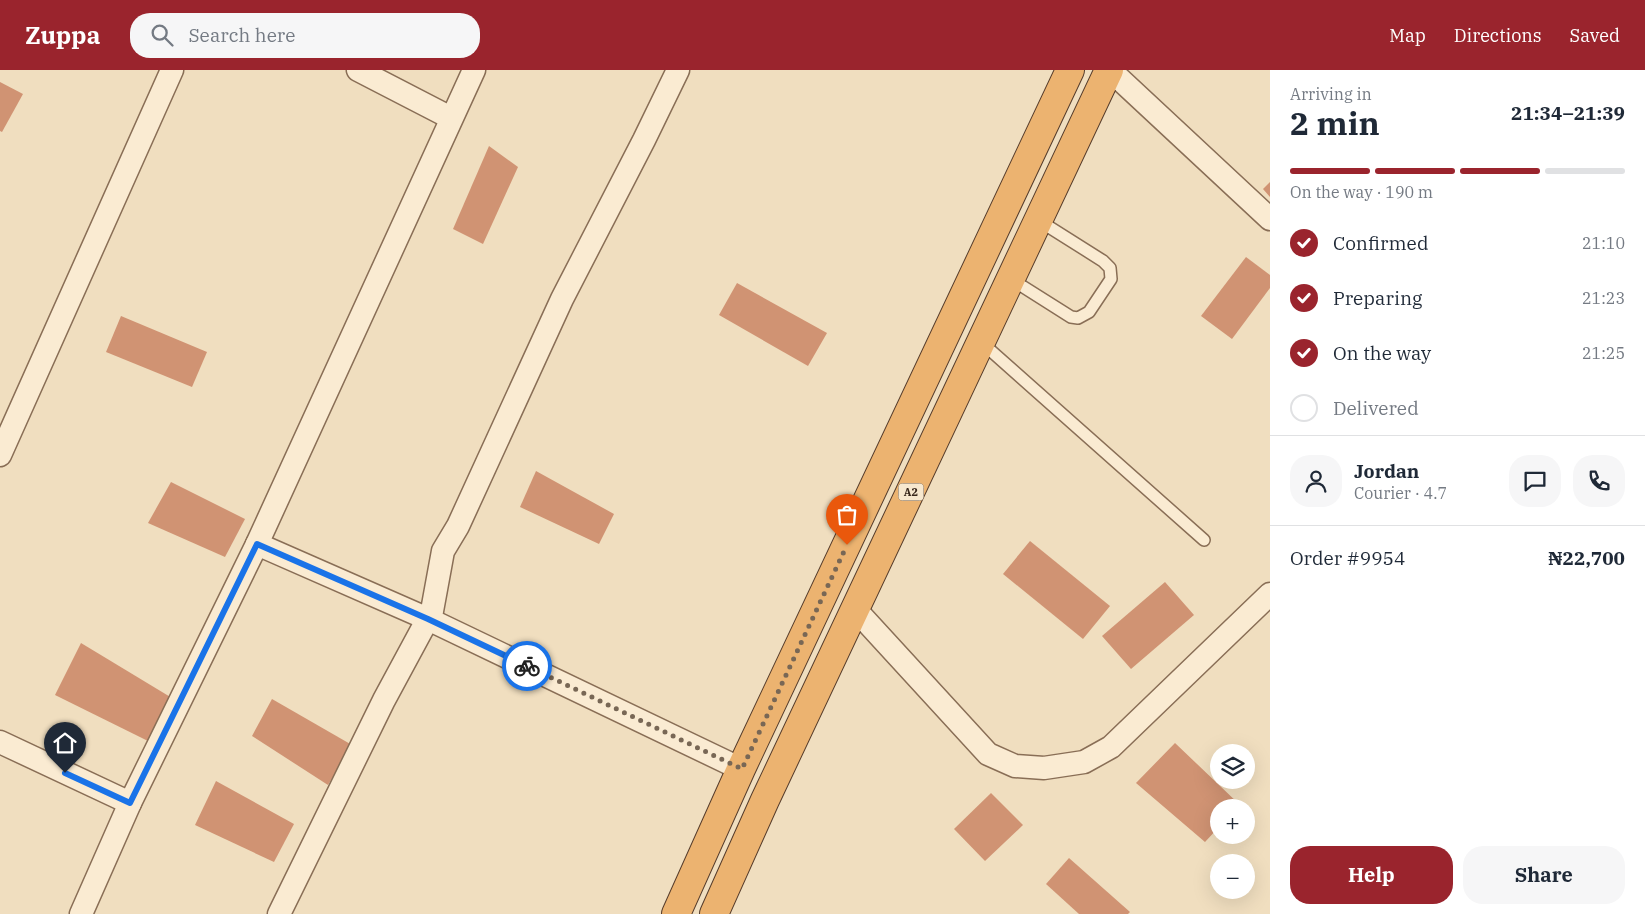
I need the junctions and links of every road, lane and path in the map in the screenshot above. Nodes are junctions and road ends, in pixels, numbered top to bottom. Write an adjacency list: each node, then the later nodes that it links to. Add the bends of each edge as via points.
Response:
1 (172, 70): 12 (street)
2 (358, 70): 7 (street)
3 (474, 70): 7 (street)
4 (678, 70): 17 (street, via 562,299 458,526 443,551)
5 (1070, 70): 19 (highway)
6 (1109, 70): 8 (street); 9 (highway, A2)
7 (451, 118): 14 (street)
8 (1270, 219)
9 (1038, 220): 10 (highway, A2); 10 (lane, via 1103,261 1110,268 1110,279 1089,312 1078,318 1071,317)
10 (1010, 279): 11 (highway, A2)
11 (981, 342): 13 (lane); 16 (highway, A2)
12 (0, 456)
13 (1204, 540)
14 (257, 544): 17 (street); 20 (street)
15 (1270, 594): 16 (street, via 1111,747 1084,762 1044,768 1015,766 988,754)
16 (855, 609): 24 (highway, A2)
17 (428, 619): 19 (street); 22 (street, via 384,700)
18 (0, 742): 20 (street)
19 (742, 769): 23 (highway)
20 (130, 803): 21 (street)
21 (81, 914)
22 (279, 914)
23 (676, 914)
24 (714, 914)

